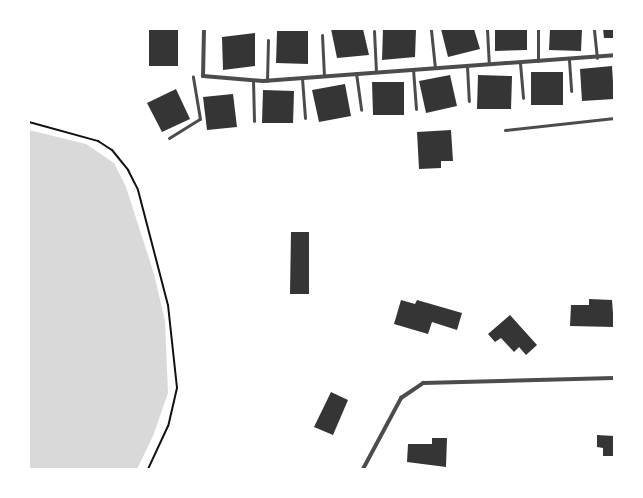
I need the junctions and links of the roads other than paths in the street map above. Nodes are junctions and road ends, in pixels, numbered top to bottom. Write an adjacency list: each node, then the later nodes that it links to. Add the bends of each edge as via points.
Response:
1 (204, 29): 23 (street, via 203,76)
2 (487, 29): 14 (lane)
3 (538, 29): 12 (lane)
4 (431, 30): 16 (lane)
5 (594, 30): 10 (lane)
6 (374, 31): 18 (lane)
7 (322, 35): 20 (lane)
8 (268, 40): 24 (lane)
9 (614, 55): 10 (street)
10 (597, 58): 11 (street)
11 (569, 60): 12 (street); 25 (lane)
12 (538, 62): 13 (street)
13 (520, 63): 14 (street); 26 (lane)
14 (489, 64): 15 (street)
15 (467, 66): 16 (street); 27 (lane)
16 (435, 68): 17 (street)
17 (413, 69): 18 (street); 28 (lane)
18 (376, 72): 19 (street)
19 (356, 74): 20 (street); 29 (lane)
20 (324, 76): 22 (street)
21 (193, 78): 34 (lane, via 200,119)
22 (302, 78): 24 (street); 30 (lane)
23 (253, 80): 24 (street); 32 (lane)
24 (267, 81)
25 (571, 91)
26 (522, 98)
27 (469, 101)
28 (416, 109)
29 (361, 110)
30 (305, 118)
31 (614, 118): 33 (lane)
32 (254, 121)
33 (505, 130)
34 (169, 138)
35 (614, 378): 36 (street, via 435,382 414,387 401,398)
36 (363, 469)

